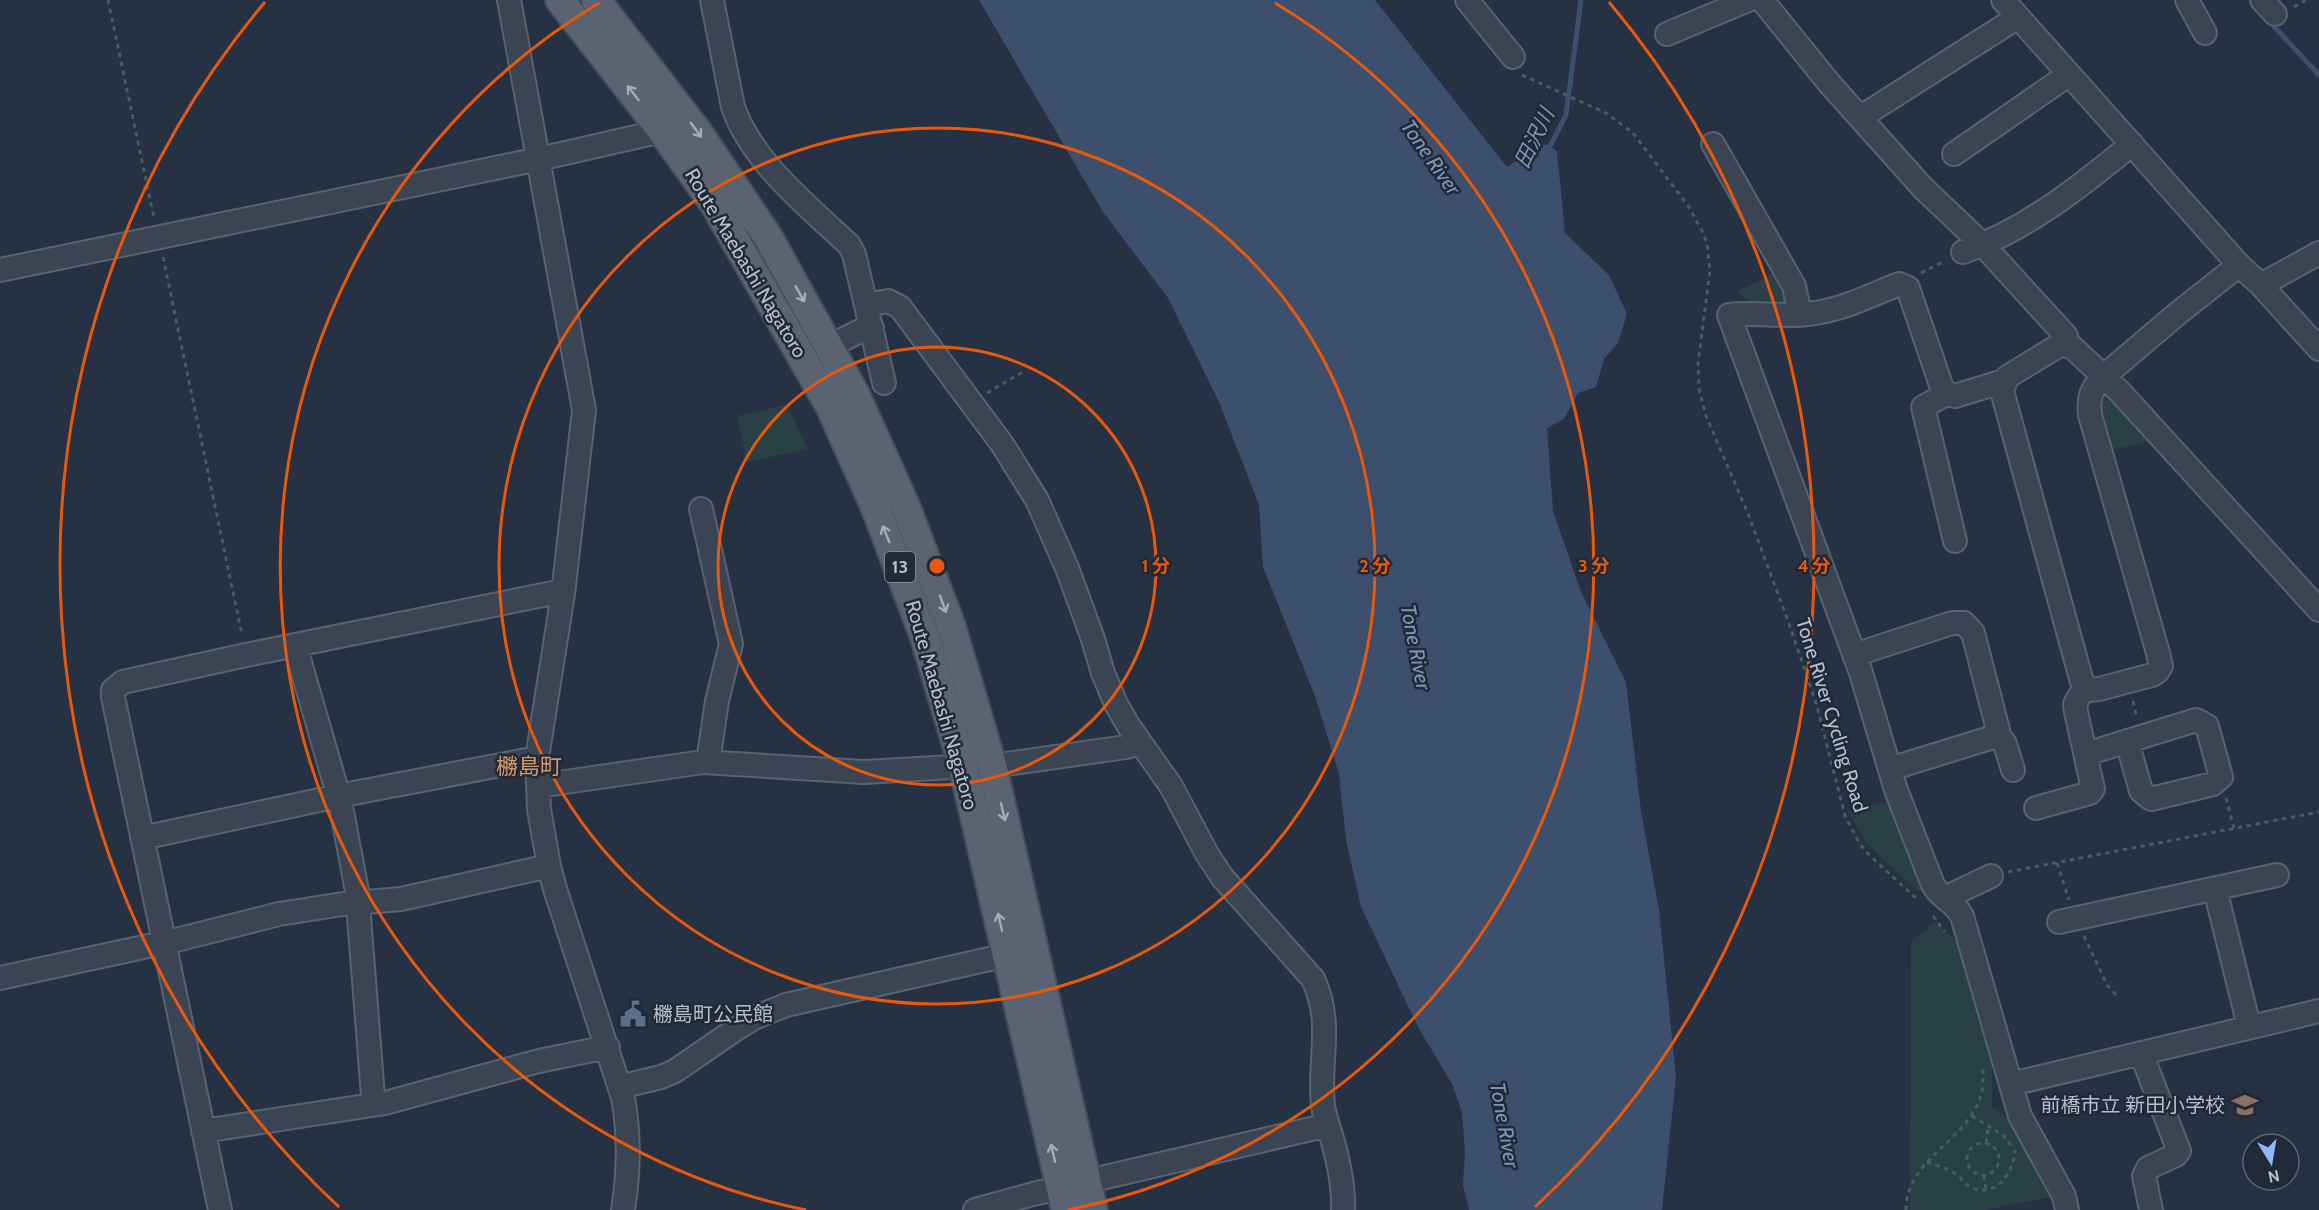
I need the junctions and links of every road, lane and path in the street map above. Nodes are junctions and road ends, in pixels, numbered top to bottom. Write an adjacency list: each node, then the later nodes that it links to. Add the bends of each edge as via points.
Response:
1 (108, 0): 22 (path)
2 (509, 0): 21 (street)
3 (560, 0): 17 (main road, Route Maebashi Nagatoro / 13, one-way to 3)
4 (596, 0): 33 (main road, Route Maebashi Nagatoro / 13, one-way to 33, via 697,131 768,237)
5 (712, 0): 29 (street, via 737,120 750,144 849,245)
6 (1467, 0): 13 (street)
7 (1748, 0): 12 (street)
8 (1762, 0): 16 (street)
9 (2187, 0): 11 (street)
10 (2011, 8): 14 (street); 16 (street)
11 (2205, 33)
12 (1667, 34)
13 (1513, 57)
14 (2068, 73): 19 (street); 20 (street)
15 (1532, 81): 74 (path, Tone River Cycling Road, via 1606,113 1633,133 1689,207 1702,231 1710,271 1698,363 1706,416 1787,618 1822,722 1845,816 1868,854 1904,889)
16 (1861, 117): 23 (street)
17 (662, 130): 21 (street); 35 (main road, Route Maebashi Nagatoro / 13, via 715,205)
18 (1713, 144): 30 (street, via 1794,285)
19 (2132, 144): 23 (street, via 2040,214); 25 (street)
20 (1953, 154)
21 (539, 159): 22 (street); 44 (street, via 584,410)
22 (158, 237): 26 (street); 47 (path)
23 (1973, 249): 27 (path); 32 (street, via 2066,336)
24 (2319, 253): 28 (street)
25 (2239, 265): 28 (street); 37 (street)
26 (0, 270)
27 (1899, 284): 30 (street, via 1835,310); 40 (street, via 1908,288 1943,391)
28 (2261, 285): 34 (street)
29 (866, 305): 31 (street); 41 (street, via 888,300 900,307)
30 (1800, 315): 48 (street, via 1729,315)
31 (872, 328): 33 (street); 39 (street)
32 (2066, 345): 37 (street); 38 (street, via 2058,346)
33 (830, 346): 35 (street); 57 (main road, Route Maebashi Nagatoro / 13, one-way to 57, via 873,434 931,571)
34 (2319, 349)
35 (805, 359): 58 (main road, Route Maebashi Nagatoro / 13, one-way to 35, via 934,664 904,579 831,408)
36 (1026, 370): 41 (path)
37 (2103, 377): 45 (street); 49 (street, via 2088,400 2090,415 2161,666 2152,675)
38 (2004, 381): 40 (street, via 1955,396); 50 (street, via 2002,391)
39 (884, 383)
40 (1948, 393): 43 (street, via 1923,407)
41 (972, 402): 53 (street, via 1037,500 1116,704)
42 (701, 509): 56 (street, via 731,644)
43 (1956, 541)
44 (563, 594): 46 (street); 55 (street)
45 (2319, 610)
46 (295, 645): 47 (street); 63 (street)
47 (246, 655): 67 (street, via 123,682 113,690)
48 (1854, 655): 51 (street, via 1952,623 1964,623 1973,633 1998,724); 59 (street)
49 (2128, 681): 50 (street, via 2099,689); 52 (path)
50 (2085, 687): 54 (street, via 2075,704)
51 (1996, 733): 59 (street); 60 (street, via 2005,744)
52 (2135, 739): 54 (street); 61 (street, via 2196,720 2207,726); 61 (street, via 2141,791 2151,799 2214,784)
53 (1140, 743): 57 (street); 90 (street, via 1171,786 1222,877 1313,979 1325,1014 1322,1091)
54 (2086, 754): 64 (street, via 2093,783 2090,793)
55 (537, 758): 62 (street); 63 (street)
56 (708, 762): 58 (street, via 864,772); 62 (street)
57 (992, 765): 58 (street); 97 (main road, Route Maebashi Nagatoro / 13, one-way to 97)
58 (963, 766): 78 (main road, Route Maebashi Nagatoro / 13, one-way to 58)
59 (1890, 769): 74 (street, via 1938,894)
60 (2013, 770)
61 (2221, 777): 66 (path)
62 (538, 786): 69 (street)
63 (338, 796): 67 (street); 73 (street)
64 (2036, 808)
65 (2319, 812): 66 (path)
66 (2234, 828): 68 (path)
67 (142, 838): 77 (street)
68 (2057, 863): 71 (path); 75 (path)
69 (549, 866): 73 (street, via 425,895); 83 (street)
70 (2277, 875): 72 (street)
71 (1991, 876): 74 (street)
72 (2215, 889): 75 (street); 82 (street)
73 (359, 903): 77 (street, via 279,914); 88 (street)
74 (1935, 907): 76 (path, Tone River Cycling Road); 86 (street, via 1956,906 1962,916)
75 (2067, 920): 80 (path)
76 (1948, 938)
77 (164, 943): 79 (street); 92 (street)
78 (1007, 956): 87 (street, via 786,1005 754,1018 675,1071); 97 (main road, Route Maebashi Nagatoro / 13, one-way to 78)
79 (0, 978)
80 (2118, 997)
81 (2319, 1011): 82 (street)
82 (2249, 1026): 84 (street)
83 (608, 1047): 87 (street); 88 (street)
84 (2141, 1053): 86 (street); 105 (street, via 2179,1151 2145,1172)
85 (1983, 1064): 89 (path, via 1980,1100)
86 (2011, 1084): 104 (street, via 2020,1116 2064,1196)
87 (620, 1087): 99 (street, via 629,1145)
88 (376, 1104): 92 (street)
89 (1972, 1116): 91 (path); 94 (path)
90 (1328, 1125): 97 (street); 102 (street, via 1341,1177)
91 (1988, 1126): 93 (path); 96 (path, via 2016,1150 2008,1177)
92 (203, 1131): 98 (street)
93 (1986, 1143): 95 (path, via 1995,1148 1999,1162 1994,1171); 95 (path, via 1971,1149 1967,1158 1970,1168)
94 (1926, 1162): 96 (path, via 1949,1169 1968,1187); 103 (path, via 1910,1185)
95 (1984, 1175): 96 (path)
96 (1986, 1189)
97 (1071, 1193): 100 (street); 101 (main road, Route Maebashi Nagatoro / 13)
98 (219, 1210)
99 (623, 1210)
100 (975, 1210)
101 (1093, 1210)
102 (1343, 1210)
103 (1906, 1210)
104 (2067, 1210)
105 (2151, 1210)

